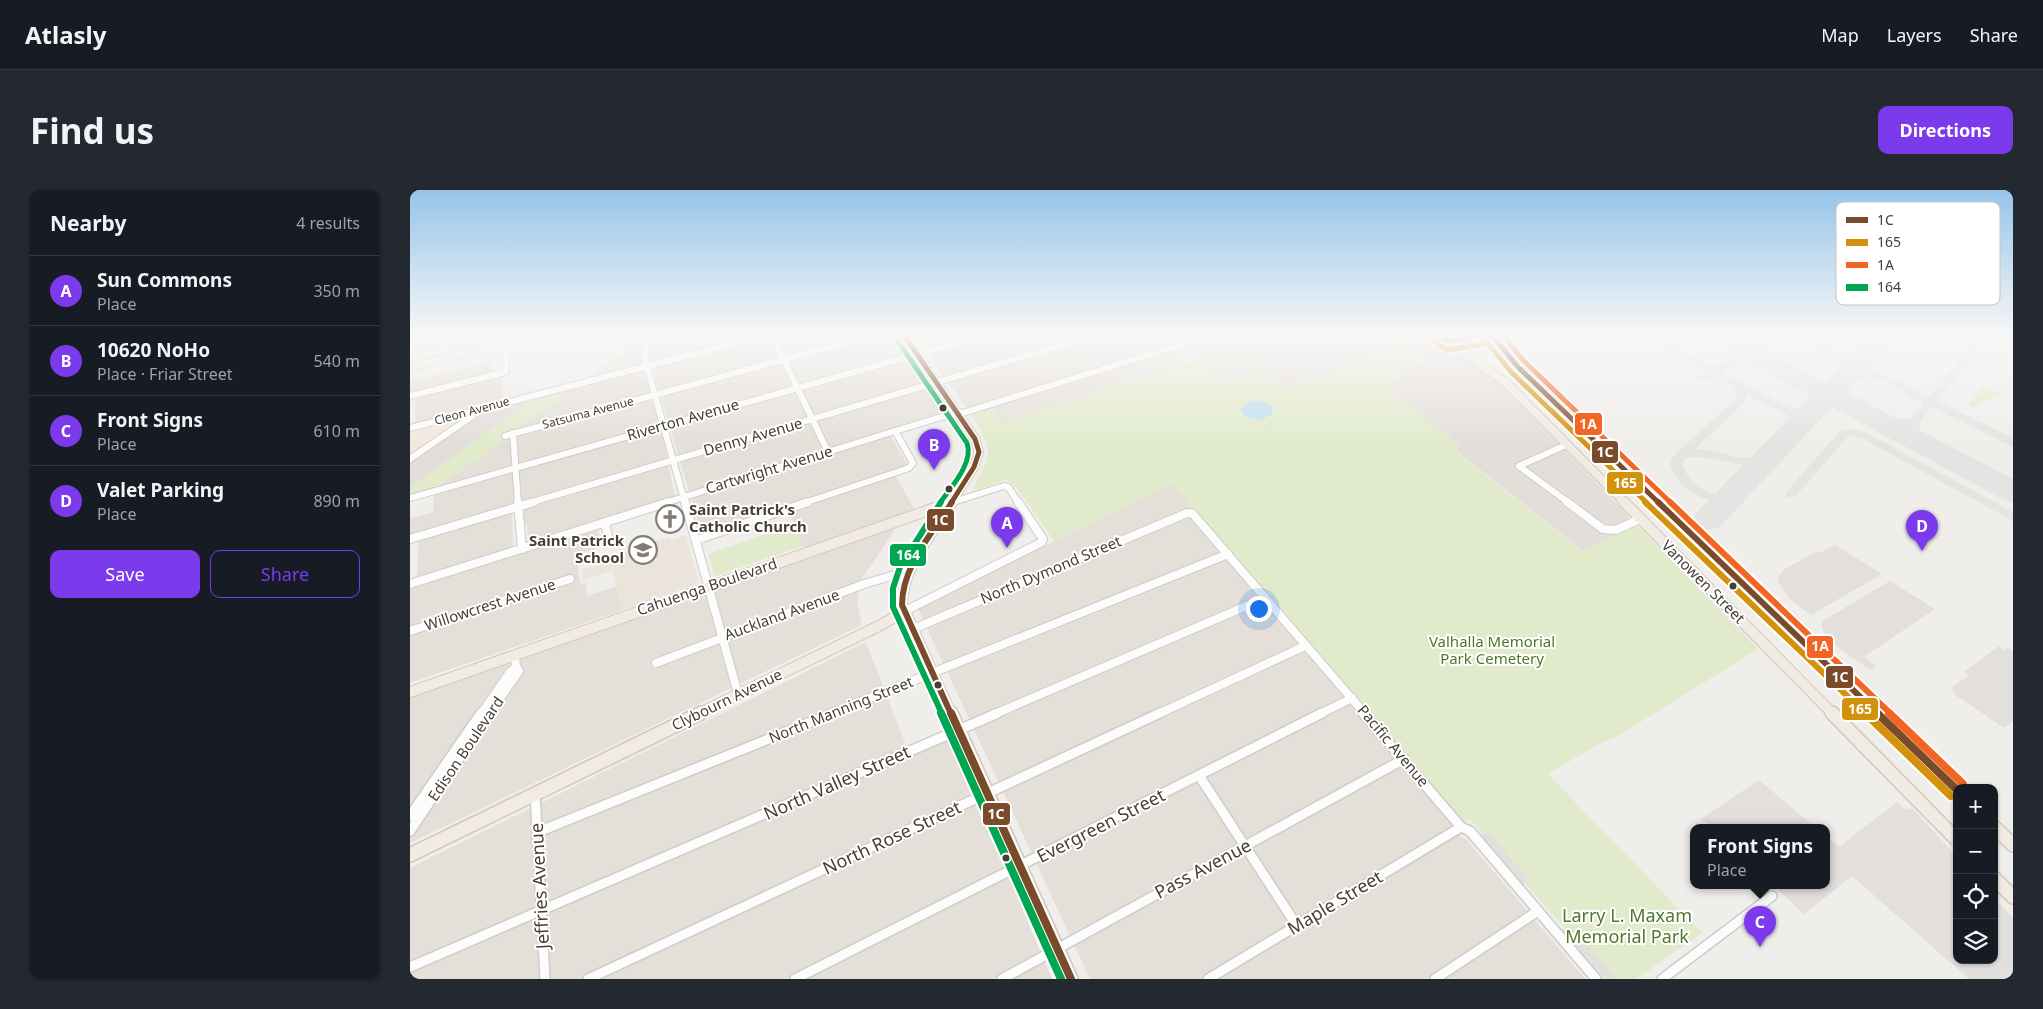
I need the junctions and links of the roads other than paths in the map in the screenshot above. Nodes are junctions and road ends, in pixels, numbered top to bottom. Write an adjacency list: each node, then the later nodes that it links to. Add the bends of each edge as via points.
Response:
1 (506, 372): 15 (street)
2 (626, 372): 16 (street, Cleon Avenue)
3 (650, 372): 14 (street)
4 (741, 372): 14 (street, Satsuma Avenue)
5 (789, 372): 13 (street)
6 (854, 372): 13 (street, Riverton Avenue)
7 (929, 372): 12 (main road)
8 (971, 372): 12 (street, Denny Avenue)
9 (1093, 372): 17 (street)
10 (1492, 372): 24 (main road, Vanowen Street)
11 (1523, 372): 64 (main road)
12 (936, 382): 17 (main road); 18 (street, Denny Avenue)
13 (797, 388): 18 (street); 19 (street, Riverton Avenue)
14 (656, 395): 19 (street); 22 (street, Satsuma Avenue)
15 (410, 396)
16 (483, 409): 20 (street, Cleon Avenue); 26 (street)
17 (958, 413): 21 (street, Cartwright Avenue); 31 (main road, via 975,439 979,452)
18 (812, 419): 25 (street); 27 (street, Denny Avenue)
19 (664, 426): 27 (street); 28 (street, Riverton Avenue)
20 (410, 428)
21 (895, 431): 25 (street, Cartwright Avenue); 39 (street, via 913,462 909,468)
22 (513, 433): 23 (street, Satsuma Avenue); 28 (street)
23 (505, 436)
24 (1566, 445): 36 (main road, Vanowen Street); 36 (street, via 1519,466 1603,529 1616,530)
25 (828, 452): 30 (street, Cartwright Avenue)
26 (410, 460)
27 (674, 460): 30 (street); 32 (street, Denny Avenue)
28 (515, 468): 29 (street, Riverton Avenue); 32 (street)
29 (410, 498)
30 (683, 498): 37 (street, Cartwright Avenue); 39 (street)
31 (953, 502): 33 (main road, Cahuenga Boulevard); 35 (main road); 41 (street, Cahuenga Boulevard, via 1008,487)
32 (518, 506): 38 (street, Denny Avenue); 42 (street)
33 (930, 510): 35 (main road); 47 (main road, Cahuenga Boulevard)
34 (1190, 512): 43 (street, Pacific Avenue); 50 (street, North Dymond Street)
35 (942, 518): 44 (main road)
36 (1640, 519): 72 (main road, Vanowen Street)
37 (605, 523): 40 (street); 42 (street, Cartwright Avenue)
38 (410, 539)
39 (696, 540): 47 (street)
40 (609, 541)
41 (1042, 542): 49 (street, Clybourn Avenue)
42 (522, 549): 46 (street, Cartwright Avenue)
43 (1228, 554): 48 (street, Pacific Avenue); 57 (street, North Manning Street)
44 (908, 572): 49 (main road, via 901,600); 52 (street, Auckland Avenue, via 864,584)
45 (570, 579): 51 (street, Willowcrest Avenue)
46 (410, 584)
47 (708, 586): 52 (street); 54 (main road, Cahuenga Boulevard)
48 (1265, 598): 53 (street, Pacific Avenue); 61 (street, North Valley Street)
49 (905, 612): 50 (main road); 59 (main road, Clybourn Avenue)
50 (913, 629): 57 (main road)
51 (410, 631)
52 (722, 637): 55 (street, Auckland Avenue); 59 (street)
53 (1305, 646): 60 (street, Pacific Avenue); 66 (street, North Rose Street)
54 (515, 655): 56 (street, Edison Boulevard); 58 (main road, Cahuenga Boulevard)
55 (656, 663)
56 (516, 667): 67 (street, Edison Boulevard); 70 (street, Edison Boulevard, via 519,671)
57 (933, 673): 61 (main road); 71 (street, North Manning Street)
58 (410, 692)
59 (738, 694): 65 (main road, Clybourn Avenue)
60 (1352, 698): 62 (street, Pacific Avenue); 63 (street, Evergreen Street)
61 (959, 730): 66 (main road); 80 (street, North Valley Street)
62 (1404, 759): 68 (street, Pacific Avenue); 74 (street, Pass Avenue)
63 (1200, 777): 74 (street); 76 (street, Evergreen Street)
64 (1953, 786)
65 (535, 793): 71 (street, Jeffries Avenue); 75 (main road, Clybourn Avenue)
66 (988, 795): 76 (main road); 86 (street, North Rose Street)
67 (410, 816)
68 (1462, 827): 81 (street, Pacific Avenue, via 1470,831); 82 (street, Maple Street)
69 (1996, 829): 73 (main road)
70 (410, 831)
71 (538, 832): 80 (street, Jeffries Avenue)
72 (1953, 836)
73 (2013, 845)
74 (1246, 846): 82 (street); 83 (street, Pass Avenue)
75 (410, 855)
76 (1020, 867): 83 (main road); 87 (street, Evergreen Street)
77 (1998, 882): 79 (main road)
78 (1772, 896): 93 (street)
79 (2013, 898)
80 (542, 910): 84 (street, North Valley Street); 85 (street, Jeffries Avenue)
81 (1538, 911): 91 (street); 92 (street, Pacific Avenue)
82 (1297, 926): 90 (street, Maple Street)
83 (1058, 949): 88 (street, Pass Avenue); 89 (main road)
84 (410, 968)
85 (545, 979)
86 (588, 979)
87 (795, 979)
88 (1002, 979)
89 (1071, 979)
90 (1208, 979)
91 (1435, 979)
92 (1596, 979)
93 (1662, 979)

